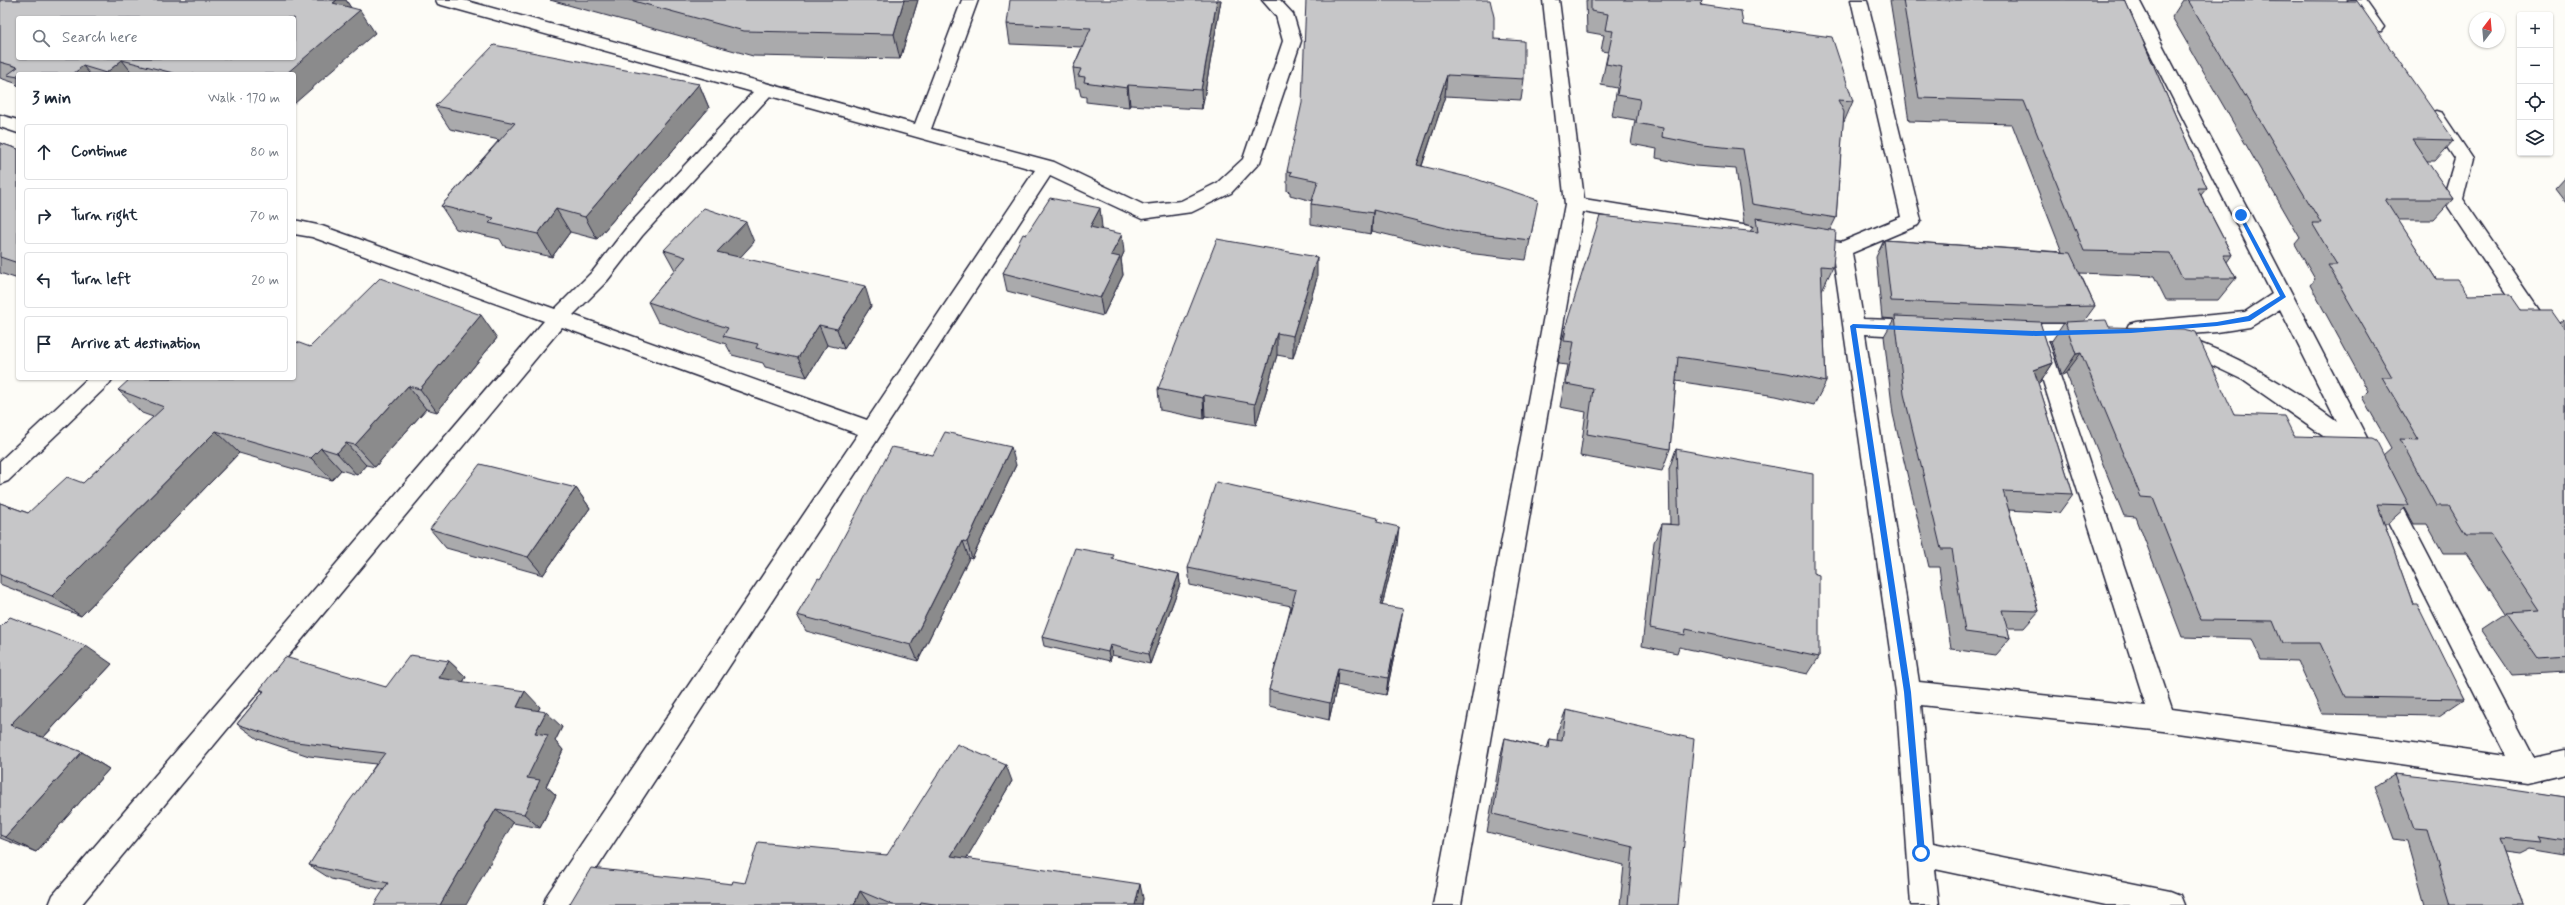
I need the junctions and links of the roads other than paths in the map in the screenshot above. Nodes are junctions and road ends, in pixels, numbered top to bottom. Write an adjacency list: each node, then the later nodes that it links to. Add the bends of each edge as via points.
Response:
1 (444, 0): 9 (street)
2 (970, 0): 13 (street)
3 (1270, 0): 14 (street, via 1284,14 1292,41 1251,162 1224,188 1185,206 1142,212)
4 (1551, 0): 15 (street)
5 (1858, 0): 19 (street, via 1911,220)
6 (2131, 0): 20 (street)
7 (2356, 0): 8 (street)
8 (2387, 45)
9 (766, 89): 13 (street); 21 (street, via 635,231 600,276)
10 (2425, 102): 27 (street, via 2464,160 2453,199)
11 (0, 120): 12 (street)
12 (16, 126)
13 (921, 132): 14 (street)
14 (1047, 166): 29 (street)
15 (1575, 204): 17 (street); 39 (street)
16 (296, 227): 21 (street, via 315,231)
17 (1764, 236)
18 (1810, 244): 19 (street)
19 (1842, 249): 22 (street)
20 (2283, 297): 24 (street, via 2250,318 2217,324); 30 (street)
21 (558, 318): 29 (street); 37 (street)
22 (1853, 326): 23 (street); 32 (street)
23 (1941, 329)
24 (2118, 331): 26 (street); 30 (street, via 2208,353 2284,394)
25 (1996, 332): 26 (street)
26 (2036, 333): 33 (street)
27 (2565, 365)
28 (100, 380): 31 (street)
29 (872, 430): 38 (street)
30 (2365, 456): 35 (street)
31 (3, 468)
32 (1908, 692): 33 (street); 36 (street)
33 (2163, 719): 35 (street)
34 (2565, 762): 35 (street)
35 (2527, 770)
36 (1921, 853): 40 (street); 41 (street)
37 (63, 905)
38 (557, 905)
39 (1447, 905)
40 (1925, 905)
41 (2170, 905)

